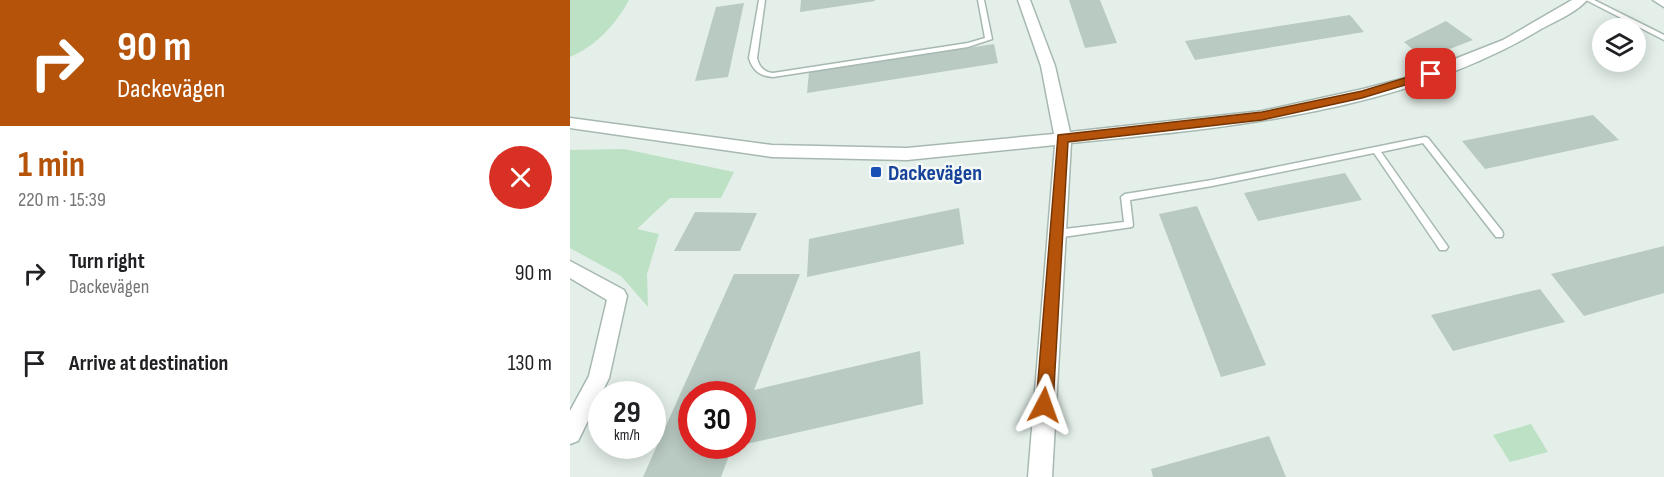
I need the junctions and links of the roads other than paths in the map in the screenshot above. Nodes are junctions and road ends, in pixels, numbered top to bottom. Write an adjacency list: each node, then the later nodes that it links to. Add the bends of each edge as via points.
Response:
1 (762, 0): 2 (lane, via 753,58 764,74 773,75 989,39)
2 (981, 0)
3 (1024, 0): 10 (street, via 1048,66)
4 (1580, 0): 10 (street, via 1526,34 1465,62 1362,94 1262,116)
5 (1589, 0): 8 (lane)
6 (1659, 0): 7 (street)
7 (1664, 3)
8 (1664, 38)
9 (570, 123): 10 (street, via 772,151 907,154)
10 (1062, 138): 12 (street)
11 (1376, 150): 12 (lane, via 1125,198 1129,225); 13 (lane, via 1425,140); 14 (lane)
12 (1056, 234): 17 (street)
13 (1499, 234)
14 (1443, 247)
15 (570, 269): 16 (street, via 617,297 599,378)
16 (570, 433)
17 (1040, 477)

